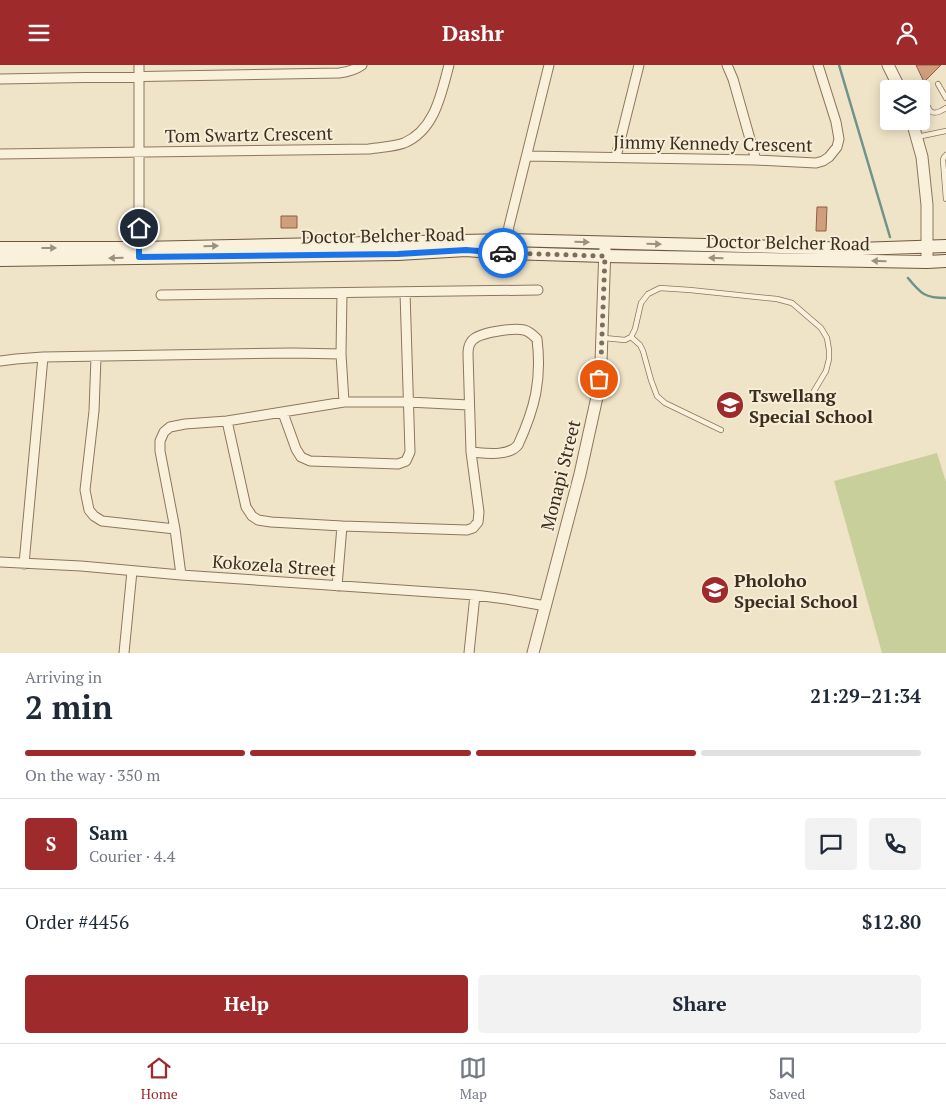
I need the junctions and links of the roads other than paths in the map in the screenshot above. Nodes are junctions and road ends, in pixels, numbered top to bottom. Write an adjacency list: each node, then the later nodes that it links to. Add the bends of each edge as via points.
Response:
1 (139, 65): 9 (street)
2 (362, 65): 9 (street, via 339,73)
3 (448, 65): 19 (street, Tom Swartz Crescent, via 428,125 411,139 397,145 369,149)
4 (549, 65): 22 (street)
5 (639, 65): 23 (street)
6 (727, 65): 24 (street)
7 (818, 65): 24 (street, Jimmy Kennedy Crescent, via 839,134 837,147 823,161 816,163)
8 (888, 65): 11 (street)
9 (139, 76): 10 (street); 19 (street)
10 (0, 79)
11 (896, 80)
12 (938, 84): 13 (lane)
13 (946, 98)
14 (946, 109): 15 (lane, via 937,114)
15 (930, 111)
16 (914, 130): 18 (street)
17 (946, 131): 18 (lane)
18 (916, 137): 29 (street, via 922,157)
19 (138, 152): 20 (street, Tom Swartz Crescent); 31 (street)
20 (0, 154)
21 (946, 155): 25 (lane, via 943,160)
22 (527, 156): 23 (street, Jimmy Kennedy Crescent); 28 (street)
23 (616, 157): 24 (street, Jimmy Kennedy Crescent)
24 (756, 160)
25 (946, 199)
26 (605, 242): 28 (main road, Doctor Belcher Road, one-way to 26); 29 (main road, Doctor Belcher Road, one-way to 29, via 856,249); 32 (street, Monapi Street)
27 (946, 246): 29 (main road, Doctor Belcher Road)
28 (506, 247): 31 (main road, Doctor Belcher Road, via 398,254); 32 (main road, Doctor Belcher Road)
29 (928, 247): 35 (street)
30 (0, 248): 31 (main road, Doctor Belcher Road, one-way to 31)
31 (139, 253): 33 (main road, Doctor Belcher Road, one-way to 33)
32 (605, 256): 35 (main road, Doctor Belcher Road, one-way to 32); 41 (street, Monapi Street)
33 (0, 260)
34 (946, 261): 35 (main road, Doctor Belcher Road)
35 (927, 262)
36 (538, 289): 37 (street)
37 (405, 292): 38 (street); 47 (street)
38 (342, 293): 39 (street); 42 (street)
39 (161, 295)
40 (631, 337): 41 (lane, via 625,340); 46 (lane, via 641,303 648,294 660,288 792,303 821,328 830,350 826,371); 52 (lane, via 640,345 657,396)
41 (602, 338): 62 (street, Monapi Street, via 597,397)
42 (341, 354): 44 (street); 48 (street)
43 (43, 357): 44 (street); 45 (street); 57 (street)
44 (96, 357): 55 (street, via 85,490 89,511 102,521)
45 (0, 361)
46 (811, 396)
47 (408, 402): 48 (street); 49 (street); 50 (street, via 410,452 406,461 398,464 310,461 296,449)
48 (344, 403): 50 (street)
49 (469, 405): 53 (street); 53 (street, via 468,354 471,342 478,336 513,329 525,330 537,339 536,398 518,445 514,450 504,452)
50 (283, 413): 51 (street)
51 (227, 421): 54 (street, via 246,507 252,516 270,522); 55 (street, via 185,424 170,427 164,432 160,451)
52 (721, 430)
53 (471, 451): 54 (street, via 479,512 478,522 473,528)
54 (342, 526): 60 (street)
55 (175, 529): 59 (street)
56 (0, 562): 57 (street, Kokozela Street)
57 (24, 564): 58 (street, Kokozela Street)
58 (132, 571): 59 (street, Kokozela Street); 63 (street)
59 (181, 575): 60 (street, Kokozela Street)
60 (338, 585): 61 (street, Kokozela Street)
61 (475, 595): 62 (street, Kokozela Street); 64 (street)
62 (546, 606): 65 (street, Monapi Street)
63 (124, 653)
64 (469, 653)
65 (533, 653)

